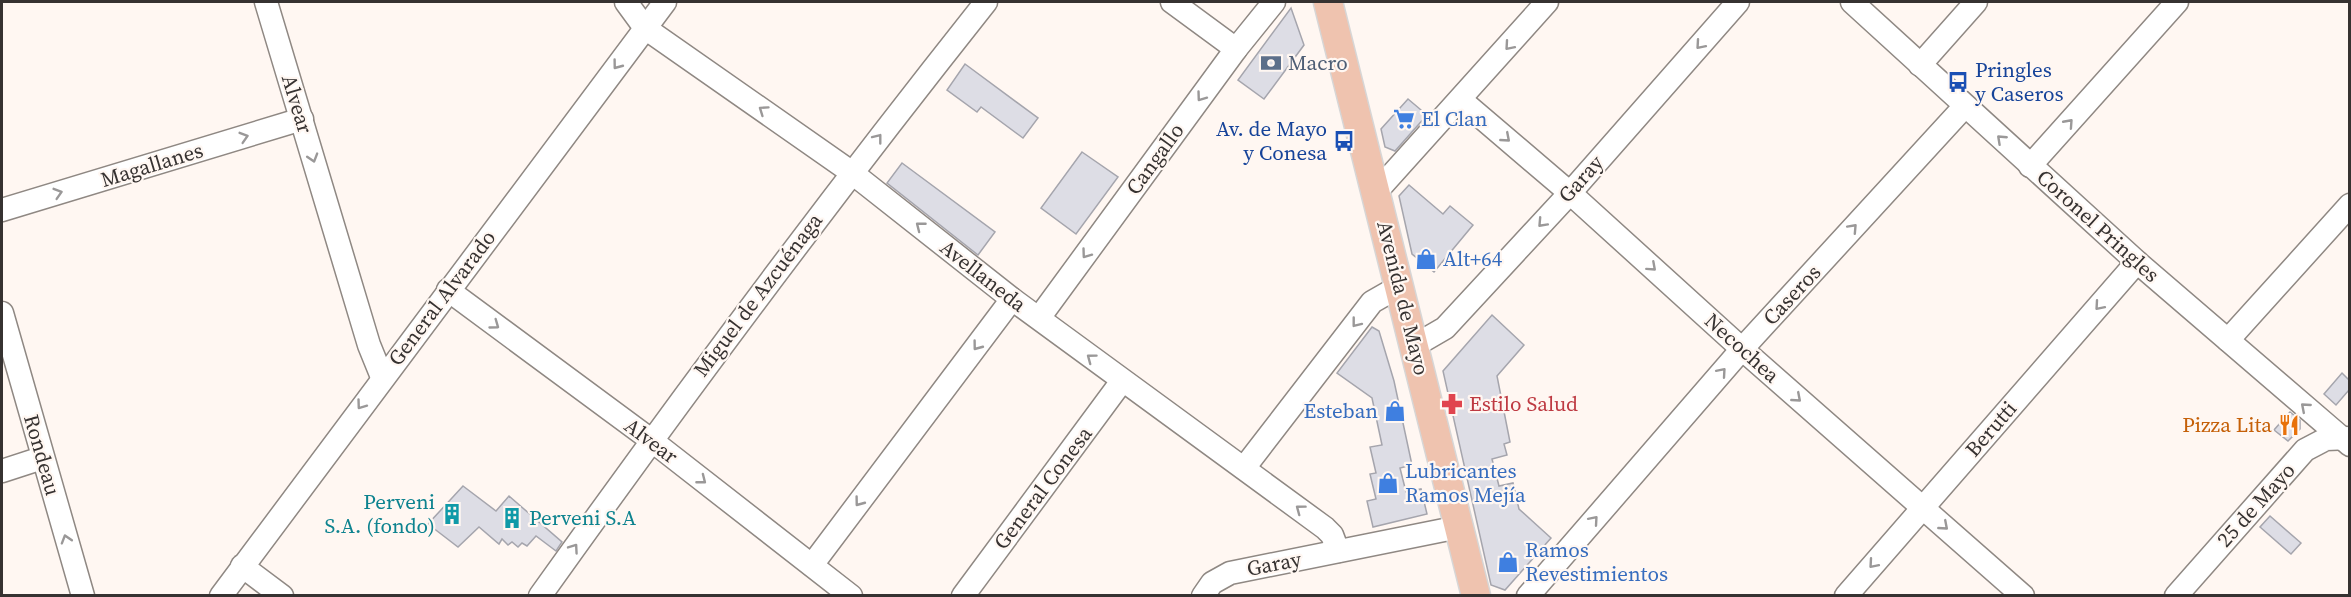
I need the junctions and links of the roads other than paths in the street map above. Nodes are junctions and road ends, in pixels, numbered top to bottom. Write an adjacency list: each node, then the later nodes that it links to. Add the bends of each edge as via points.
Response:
1 (266, 2): 18 (street, Alvear)
2 (626, 2): 13 (street, Avellaneda)
3 (665, 2): 13 (street, General Alvarado)
4 (986, 2): 20 (street, Miguel de Azcuénaga, one-way to 4)
5 (1172, 2): 14 (street)
6 (1274, 2): 14 (street, Cangallo)
7 (1328, 2): 21 (main road, Avenida de Mayo)
8 (1547, 2): 16 (street, one-way to 16)
9 (1738, 2): 22 (street, Garay, one-way to 22)
10 (1852, 2): 15 (street, Coronel Pringles)
11 (1976, 2): 15 (street)
12 (2177, 2): 19 (street, one-way to 12)
13 (645, 28): 20 (street, Avellaneda, one-way to 13); 27 (street, General Alvarado, one-way to 27)
14 (1236, 49): 30 (street, Cangallo, one-way to 30)
15 (1920, 65): 17 (street, Coronel Pringles)
16 (1461, 100): 21 (street); 22 (street, Necochea, one-way to 22)
17 (1965, 106): 19 (street, Coronel Pringles, one-way to 17); 33 (street, Caseros, one-way to 17)
18 (302, 119): 24 (street, Magallanes, one-way to 18); 34 (street, Alvear, one-way to 34)
19 (2030, 166): 25 (street, Coronel Pringles)
20 (851, 172): 28 (street, Avellaneda, one-way to 20); 36 (street, Miguel de Azcuénaga)
21 (1377, 191): 26 (main road, Avenida de Mayo)
22 (1570, 193): 32 (street, Garay, one-way to 32, via 1445,328); 33 (street, Necochea, one-way to 33)
23 (2349, 205): 31 (street)
24 (2, 210)
25 (2137, 262): 31 (street, Coronel Pringles); 41 (street, Berutti, one-way to 41)
26 (1400, 286): 32 (main road, Avenida de Mayo); 39 (street, one-way to 39, via 1371,302)
27 (448, 291): 34 (street, General Alvarado); 36 (street, Alvear, one-way to 36)
28 (1012, 299): 30 (street, Avellaneda); 44 (street, one-way to 44)
29 (2, 313): 38 (street, Rondeau)
30 (1039, 318): 35 (street, Avellaneda, one-way to 30)
31 (2228, 340): 37 (street, Coronel Pringles, one-way to 31)
32 (1414, 346): 42 (main road, Avenida de Mayo)
33 (1742, 349): 41 (street, Necochea, one-way to 41); 54 (street, Caseros, one-way to 33)
34 (382, 377): 45 (street, General Alvarado, one-way to 45)
35 (1122, 381): 39 (street, Avellaneda); 51 (street, General Conesa)
36 (651, 440): 44 (street, Alvear, one-way to 44); 50 (street, Miguel de Azcuénaga, one-way to 36)
37 (2347, 440): 57 (street, 25 de Mayo, via 2326,439 2305,450)
38 (42, 458): 40 (street); 47 (street, Rondeau, one-way to 38)
39 (1244, 468): 43 (street, Avellaneda, one-way to 39, via 1325,528)
40 (2, 471)
41 (1922, 507): 55 (street, Berutti, one-way to 55); 56 (street, Necochea, one-way to 56)
42 (1459, 526): 43 (street, Garay); 53 (main road, Avenida de Mayo)
43 (1338, 551): 52 (street, Garay, via 1230,573 1212,583)
44 (812, 565): 46 (street, Alvear)
45 (242, 566): 48 (street, General Alvarado); 49 (street)
46 (838, 592)
47 (83, 596)
48 (221, 596)
49 (282, 596)
50 (540, 596)
51 (963, 596)
52 (1203, 596)
53 (1476, 596)
54 (1528, 596)
55 (1846, 596)
56 (2023, 596)
57 (2176, 596)

